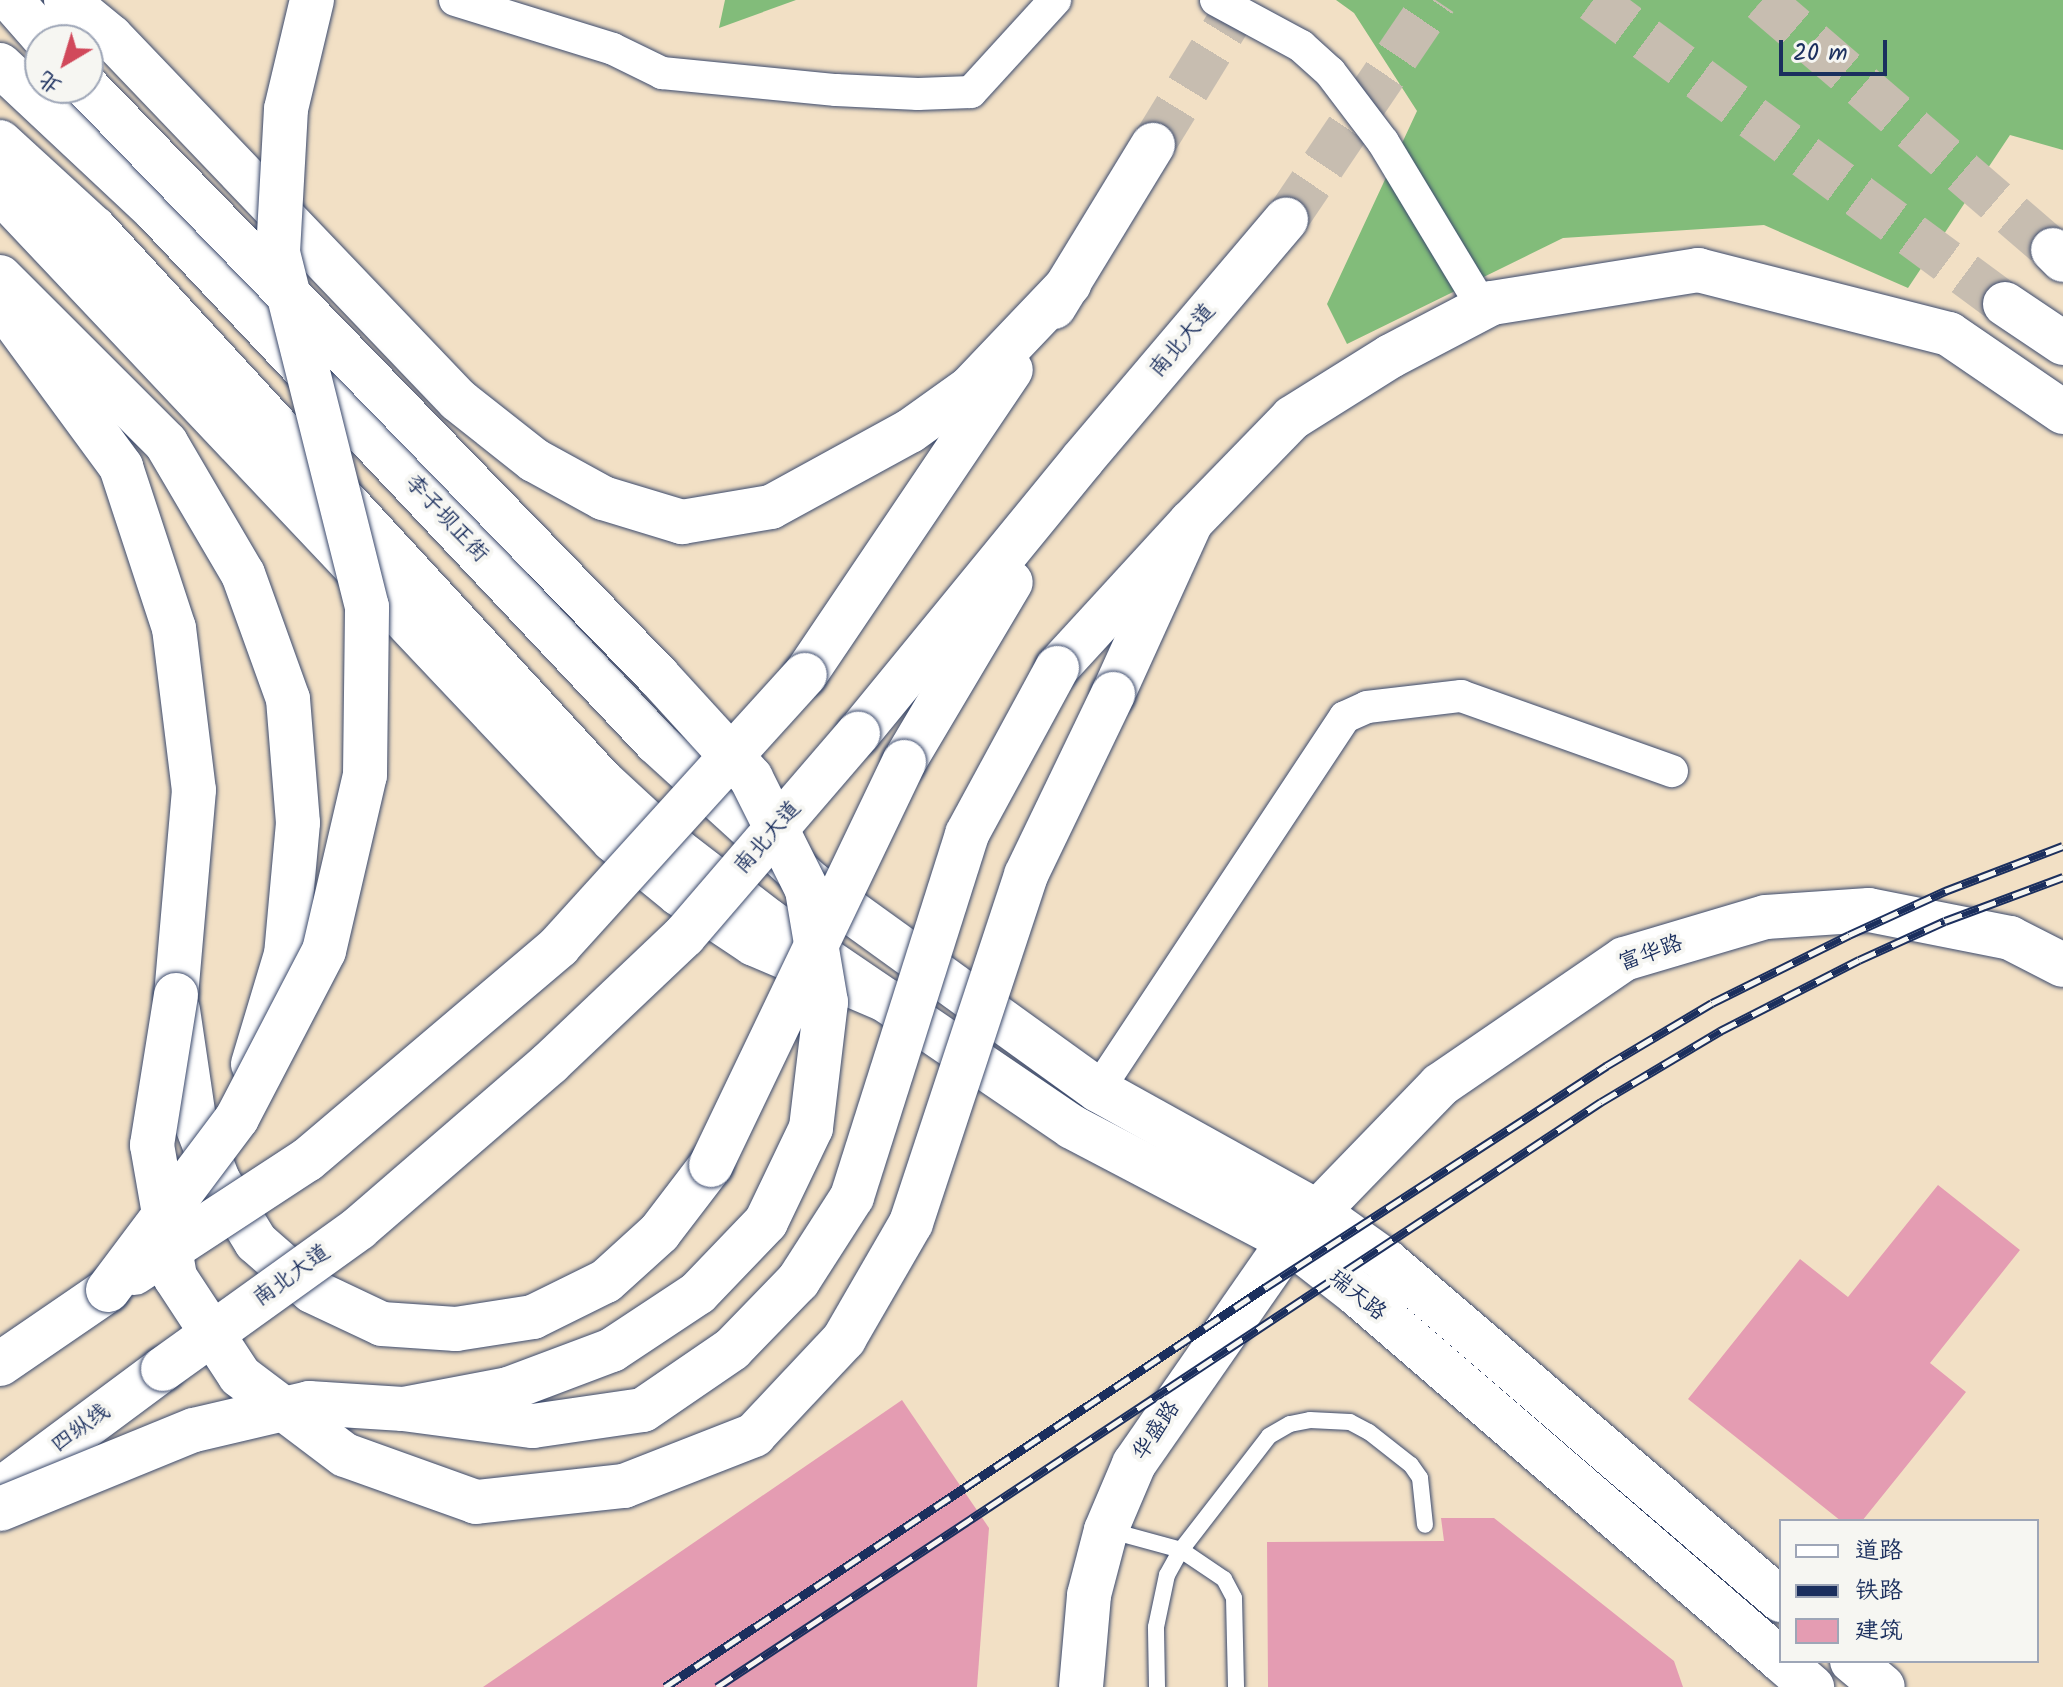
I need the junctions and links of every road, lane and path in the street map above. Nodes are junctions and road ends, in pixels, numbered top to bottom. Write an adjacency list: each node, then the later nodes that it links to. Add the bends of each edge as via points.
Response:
1 (11, 0): 7 (main road)
2 (66, 0): 15 (main road, via 111,37 458,400 534,460 603,498 682,522 771,507 910,431 970,388)
3 (312, 0): 29 (main road, bridge, via 286,109 278,252 367,607 365,775 324,951)
4 (455, 0): 5 (street, via 613,49 662,73 918,94 971,92)
5 (1055, 0)
6 (1216, 0): 18 (street, via 1301,46 1330,72 1383,142)
7 (32, 24)
8 (0, 65): 24 (main road, 李子坝正街, via 155,210 656,742 811,883)
9 (104, 104): 34 (main road, bridge, via 751,778 807,890 826,1002 811,1128 766,1222 698,1293 612,1350 508,1389)
10 (0, 142): 27 (main road, via 94,228 601,780 678,851)
11 (1153, 145): 15 (main road)
12 (0, 191): 27 (main road, bridge, via 613,840 679,894 754,944)
13 (1286, 220): 21 (main road, 南北大道)
14 (0, 277): 29 (main road, bridge, via 166,443 243,574 288,699 298,823 286,954)
15 (1069, 284): 31 (main road, bridge, via 805,675 559,946 307,1160)
16 (0, 302): 26 (main road, via 121,467 174,628 194,790)
17 (2005, 304): 19 (main road)
18 (1483, 308): 20 (main road, via 1698,270 1949,334); 22 (main road, via 1391,356 1292,418)
19 (2063, 343)
20 (2063, 412)
21 (1083, 459): 26 (main road, bridge, via 904,762 711,1165 659,1233 606,1281 533,1317 456,1329 382,1324 312,1291 256,1242 218,1180 194,1118); 33 (main road, 南北大道, bridge, via 684,936 550,1063 359,1228)
22 (1191, 522): 26 (main road, bridge, via 1026,875 911,1223 844,1339 754,1435 624,1486 476,1502 345,1455 240,1376 175,1277 152,1145); 34 (main road, bridge, via 1057,668 967,834 852,1197 798,1281 732,1349 643,1410 533,1426)
23 (1672, 771): 28 (street, via 1461,696 1367,707 1345,717)
24 (910, 955): 28 (main road, 瑞天路)
25 (2063, 965): 30 (main road, 富华路, via 2010,938 1869,910 1766,917 1624,959 1440,1085)
26 (176, 995)
27 (885, 1000): 30 (main road, 瑞天路, via 1072,1127)
28 (1098, 1090): 30 (main road, 瑞天路)
29 (237, 1118): 31 (main road, bridge)
30 (1302, 1226): 38 (main road, 华盛路, via 1134,1464); 40 (main road, 瑞天路, via 1386,1261); 41 (main road, 瑞天路, via 1357,1294)
31 (108, 1290): 32 (main road)
32 (0, 1364)
33 (163, 1369): 35 (main road, 四纵线)
34 (403, 1409): 36 (main road, bridge, via 309,1403 194,1430)
35 (0, 1490)
36 (0, 1509)
37 (1425, 1525): 39 (lane, via 1420,1478 1411,1465 1350,1422 1310,1420 1269,1436)
38 (1106, 1530): 39 (lane); 44 (main road, 华盛路, via 1089,1595)
39 (1181, 1550): 45 (lane, via 1160,1601); 46 (lane, via 1224,1579 1234,1598)
40 (1779, 1598)
41 (1779, 1659)
42 (1783, 1663): 47 (main road, 瑞天路)
43 (1854, 1663): 48 (main road)
44 (1081, 1687)
45 (1157, 1687)
46 (1236, 1687)
47 (1812, 1687)
48 (1883, 1687)

